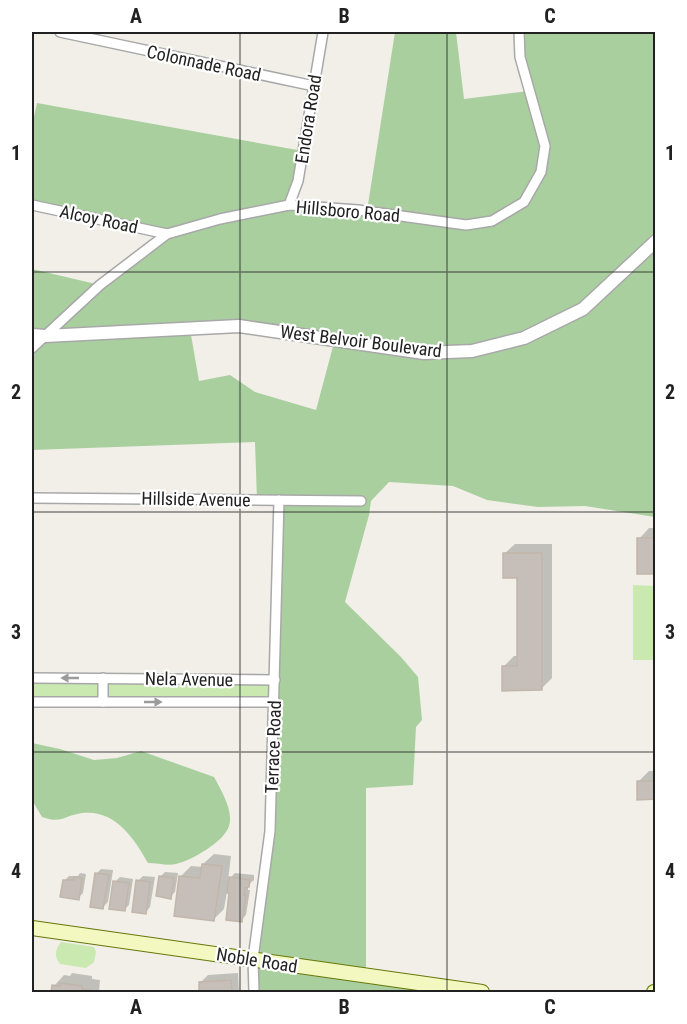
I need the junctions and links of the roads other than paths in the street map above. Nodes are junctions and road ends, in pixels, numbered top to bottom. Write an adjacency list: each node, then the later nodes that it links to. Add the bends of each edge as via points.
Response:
1 (60, 32): 4 (street, Colonnade Road)
2 (323, 32): 4 (street, Endora Road)
3 (519, 32): 6 (street, Hillsboro Road, via 520,57 545,146 541,172 524,202 492,221 466,225)
4 (314, 86): 6 (street, Endora Road, via 298,181)
5 (32, 205): 7 (street, Alcoy Road)
6 (289, 205): 7 (street, Hillsboro Road)
7 (167, 234): 10 (street, Hillsboro Road, via 100,285)
8 (656, 241): 10 (street, West Belvoir Boulevard, via 583,309 524,338 472,351 424,352 239,326)
9 (32, 335): 10 (street, West Belvoir Boulevard)
10 (45, 336): 11 (street, Hillsboro Road)
11 (32, 348)
12 (32, 498): 13 (street, Hillside Avenue)
13 (279, 500): 14 (street, Hillside Avenue); 17 (street, Terrace Road)
14 (361, 501)
15 (32, 678): 16 (street, Nela Avenue, one-way to 15)
16 (103, 678): 17 (street, Nela Avenue); 19 (street)
17 (276, 680): 20 (street, Terrace Road)
18 (32, 702): 19 (street, Nela Avenue)
19 (103, 702): 20 (street, Nela Avenue, one-way to 20)
20 (275, 702): 22 (street, Terrace Road, via 270,831)
21 (32, 928): 22 (main road, Noble Road)
22 (252, 959): 23 (street, Terrace Road); 24 (main road, Noble Road)
23 (254, 993)
24 (482, 993)

